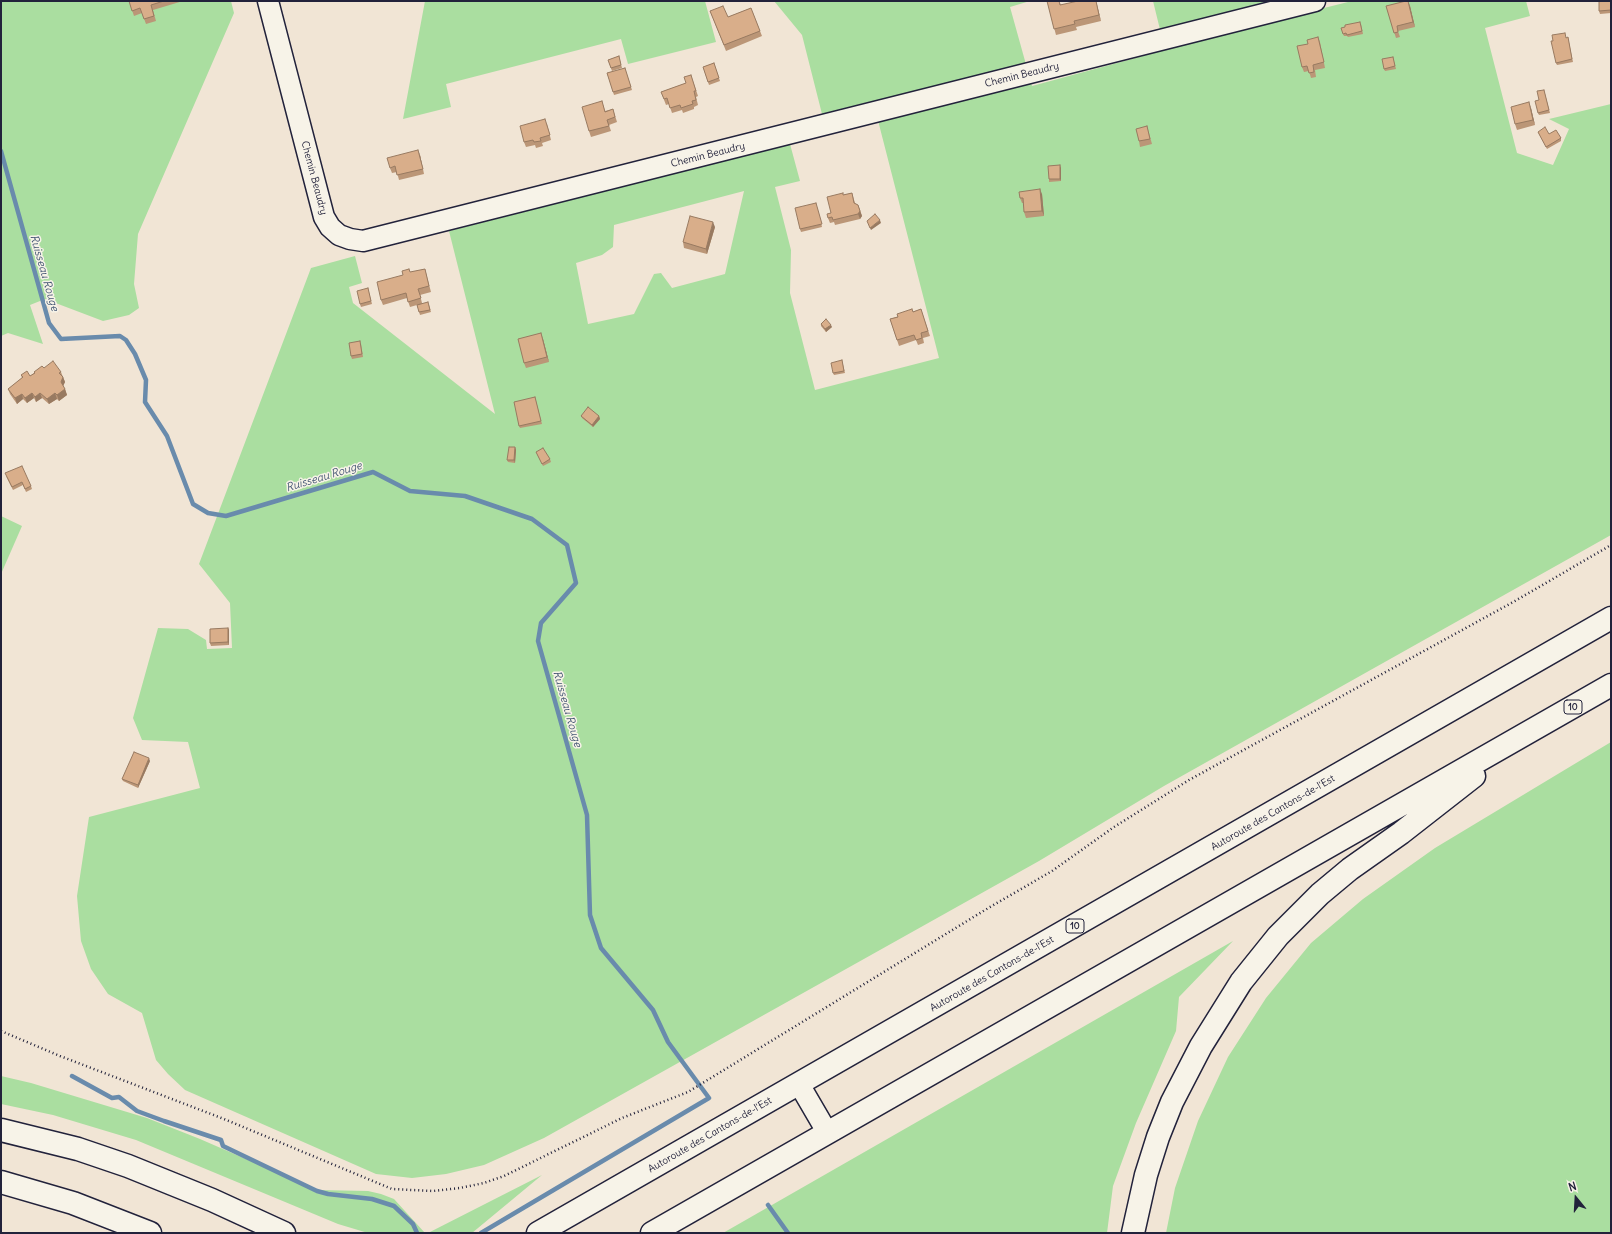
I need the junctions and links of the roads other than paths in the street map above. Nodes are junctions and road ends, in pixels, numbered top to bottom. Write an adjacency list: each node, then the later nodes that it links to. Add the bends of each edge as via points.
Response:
1 (268, 1): 2 (street, Chemin Beaudry, via 324,217 339,235 363,241)
2 (1315, 1)
3 (1611, 618): 6 (highway, Autoroute des Cantons-de-l'Est / 10)
4 (1611, 685): 5 (highway, 10)
5 (1535, 729): 8 (highway, 10); 14 (highway, via 1334,882 1305,908 1265,951 1210,1029 1172,1102 1148,1168)
6 (799, 1084): 8 (street); 12 (highway, Autoroute des Cantons-de-l'Est / 10)
7 (1, 1130): 11 (highway, via 70,1147 128,1166)
8 (827, 1132): 13 (highway, 10)
9 (1, 1182): 10 (highway, via 73,1203)
10 (150, 1233)
11 (284, 1233)
12 (538, 1233)
13 (652, 1233)
14 (1133, 1233)

